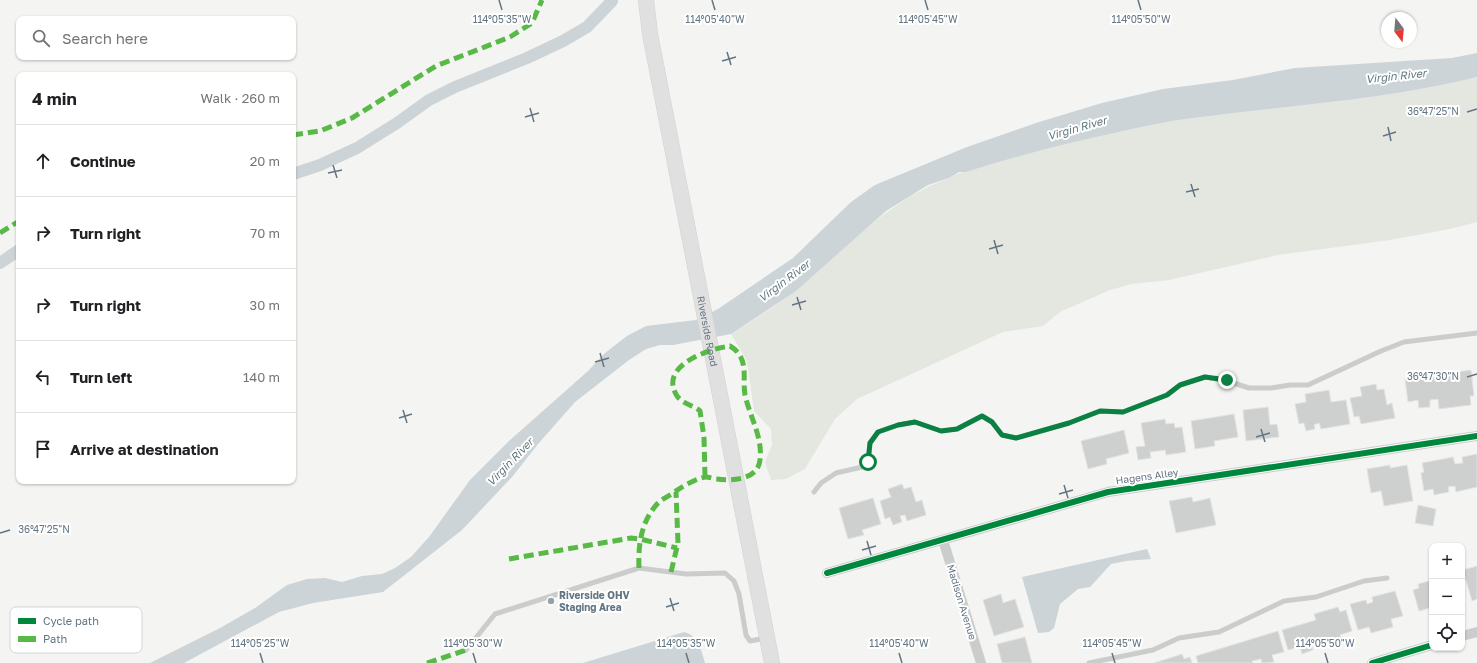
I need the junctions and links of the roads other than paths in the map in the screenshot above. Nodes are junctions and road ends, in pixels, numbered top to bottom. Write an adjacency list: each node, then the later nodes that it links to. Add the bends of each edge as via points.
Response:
1 (646, 0): 10 (main road, Riverside Road, via 650,34)
2 (1477, 334): 4 (lane, via 1404,342 1308,385 1249,388 1227,380 1205,377 1180,385 1167,395 1123,412 1100,411 1016,438 1002,435 992,422 982,416 957,429 941,431 915,422 898,425 878,432 870,443 868,462 862,468 836,473 821,483)
3 (1477, 436): 5 (street, Hagens Alley, via 1108,492)
4 (814, 492)
5 (943, 540): 6 (street, Hagens Alley); 14 (street, Madison Avenue)
6 (827, 573)
7 (1387, 578): 15 (lane, via 1364,581 1316,598 1284,601 1219,632 1180,638 1153,650)
8 (1477, 632): 9 (street)
9 (1465, 635)
10 (767, 638): 12 (lane, via 750,641 746,635 740,594 734,581 725,573 686,574 638,568 495,614); 13 (main road, Riverside Road)
11 (1429, 646): 16 (street)
12 (466, 650)
13 (772, 663)
14 (981, 663)
15 (1089, 663)
16 (1372, 663)

